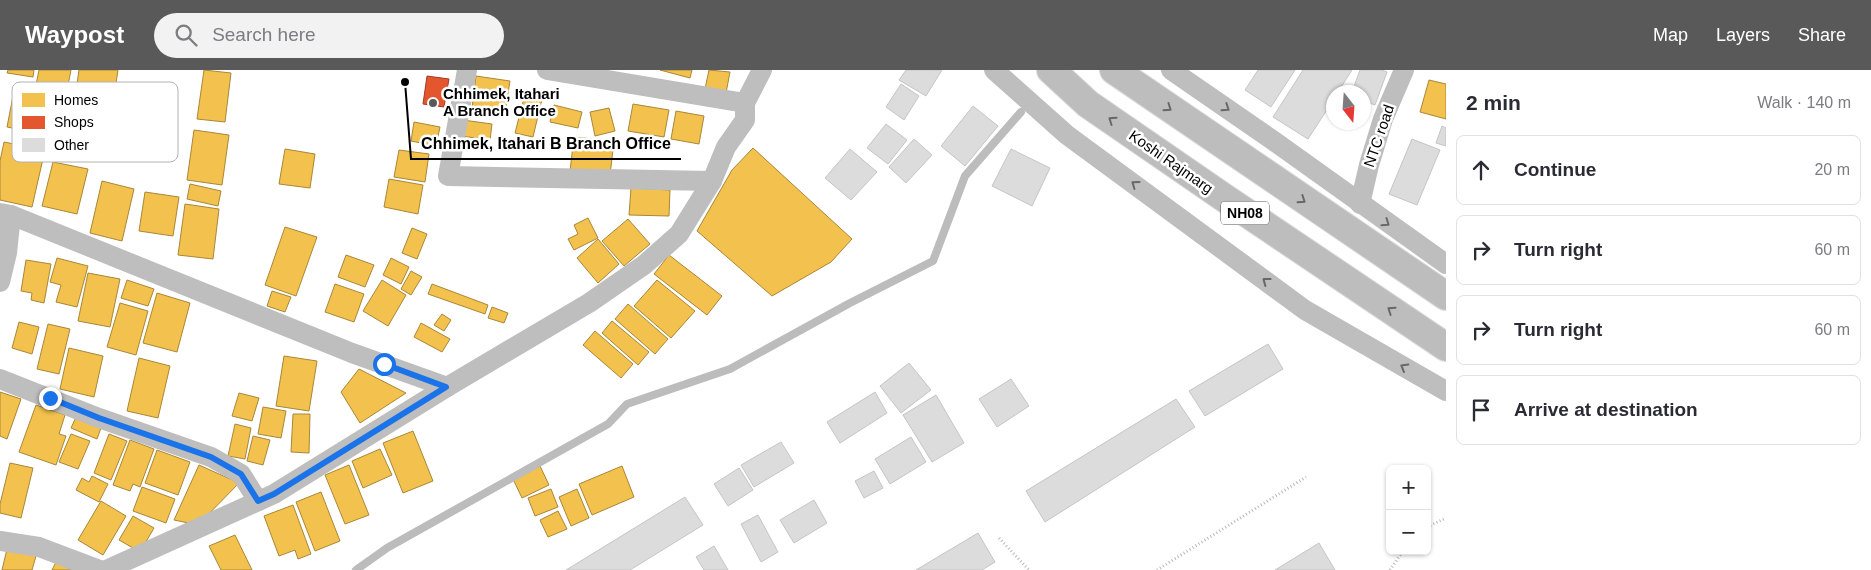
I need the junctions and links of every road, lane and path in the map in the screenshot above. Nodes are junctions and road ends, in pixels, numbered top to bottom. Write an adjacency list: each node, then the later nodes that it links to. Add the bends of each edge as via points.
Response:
1 (467, 70): 11 (street, via 448,176)
2 (547, 70): 9 (street)
3 (762, 70): 10 (street)
4 (994, 70): 20 (street, one-way to 4, via 1305,310 1067,134)
5 (1051, 70): 17 (main road, Koshi Rajmarg / NH08, one-way to 5, via 1096,110)
6 (1114, 70): 16 (main road, NH08, one-way to 16)
7 (1171, 70): 12 (street, one-way to 12)
8 (1404, 70): 12 (street, NTC road, via 1384,119)
9 (575, 72): 10 (street)
10 (745, 103): 11 (street, via 745,120 726,148)
11 (712, 181): 19 (street, via 678,234 644,266 589,303)
12 (1360, 204): 14 (street, one-way to 14)
13 (6, 214): 15 (street, via 7,252); 19 (street, via 352,353)
14 (1446, 264)
15 (0, 282)
16 (1446, 296)
17 (1446, 347)
18 (0, 379): 22 (street, via 211,457 241,474)
19 (446, 387): 22 (street)
20 (1446, 391)
21 (1306, 477): 31 (path)
22 (258, 501): 29 (street)
23 (1446, 518): 24 (path)
24 (1431, 525)
25 (999, 538): 30 (path)
26 (0, 541): 28 (street, via 40,547)
27 (1400, 555): 32 (path)
28 (100, 570)
29 (106, 570)
30 (1029, 570)
31 (1157, 570)
32 (1390, 570)

